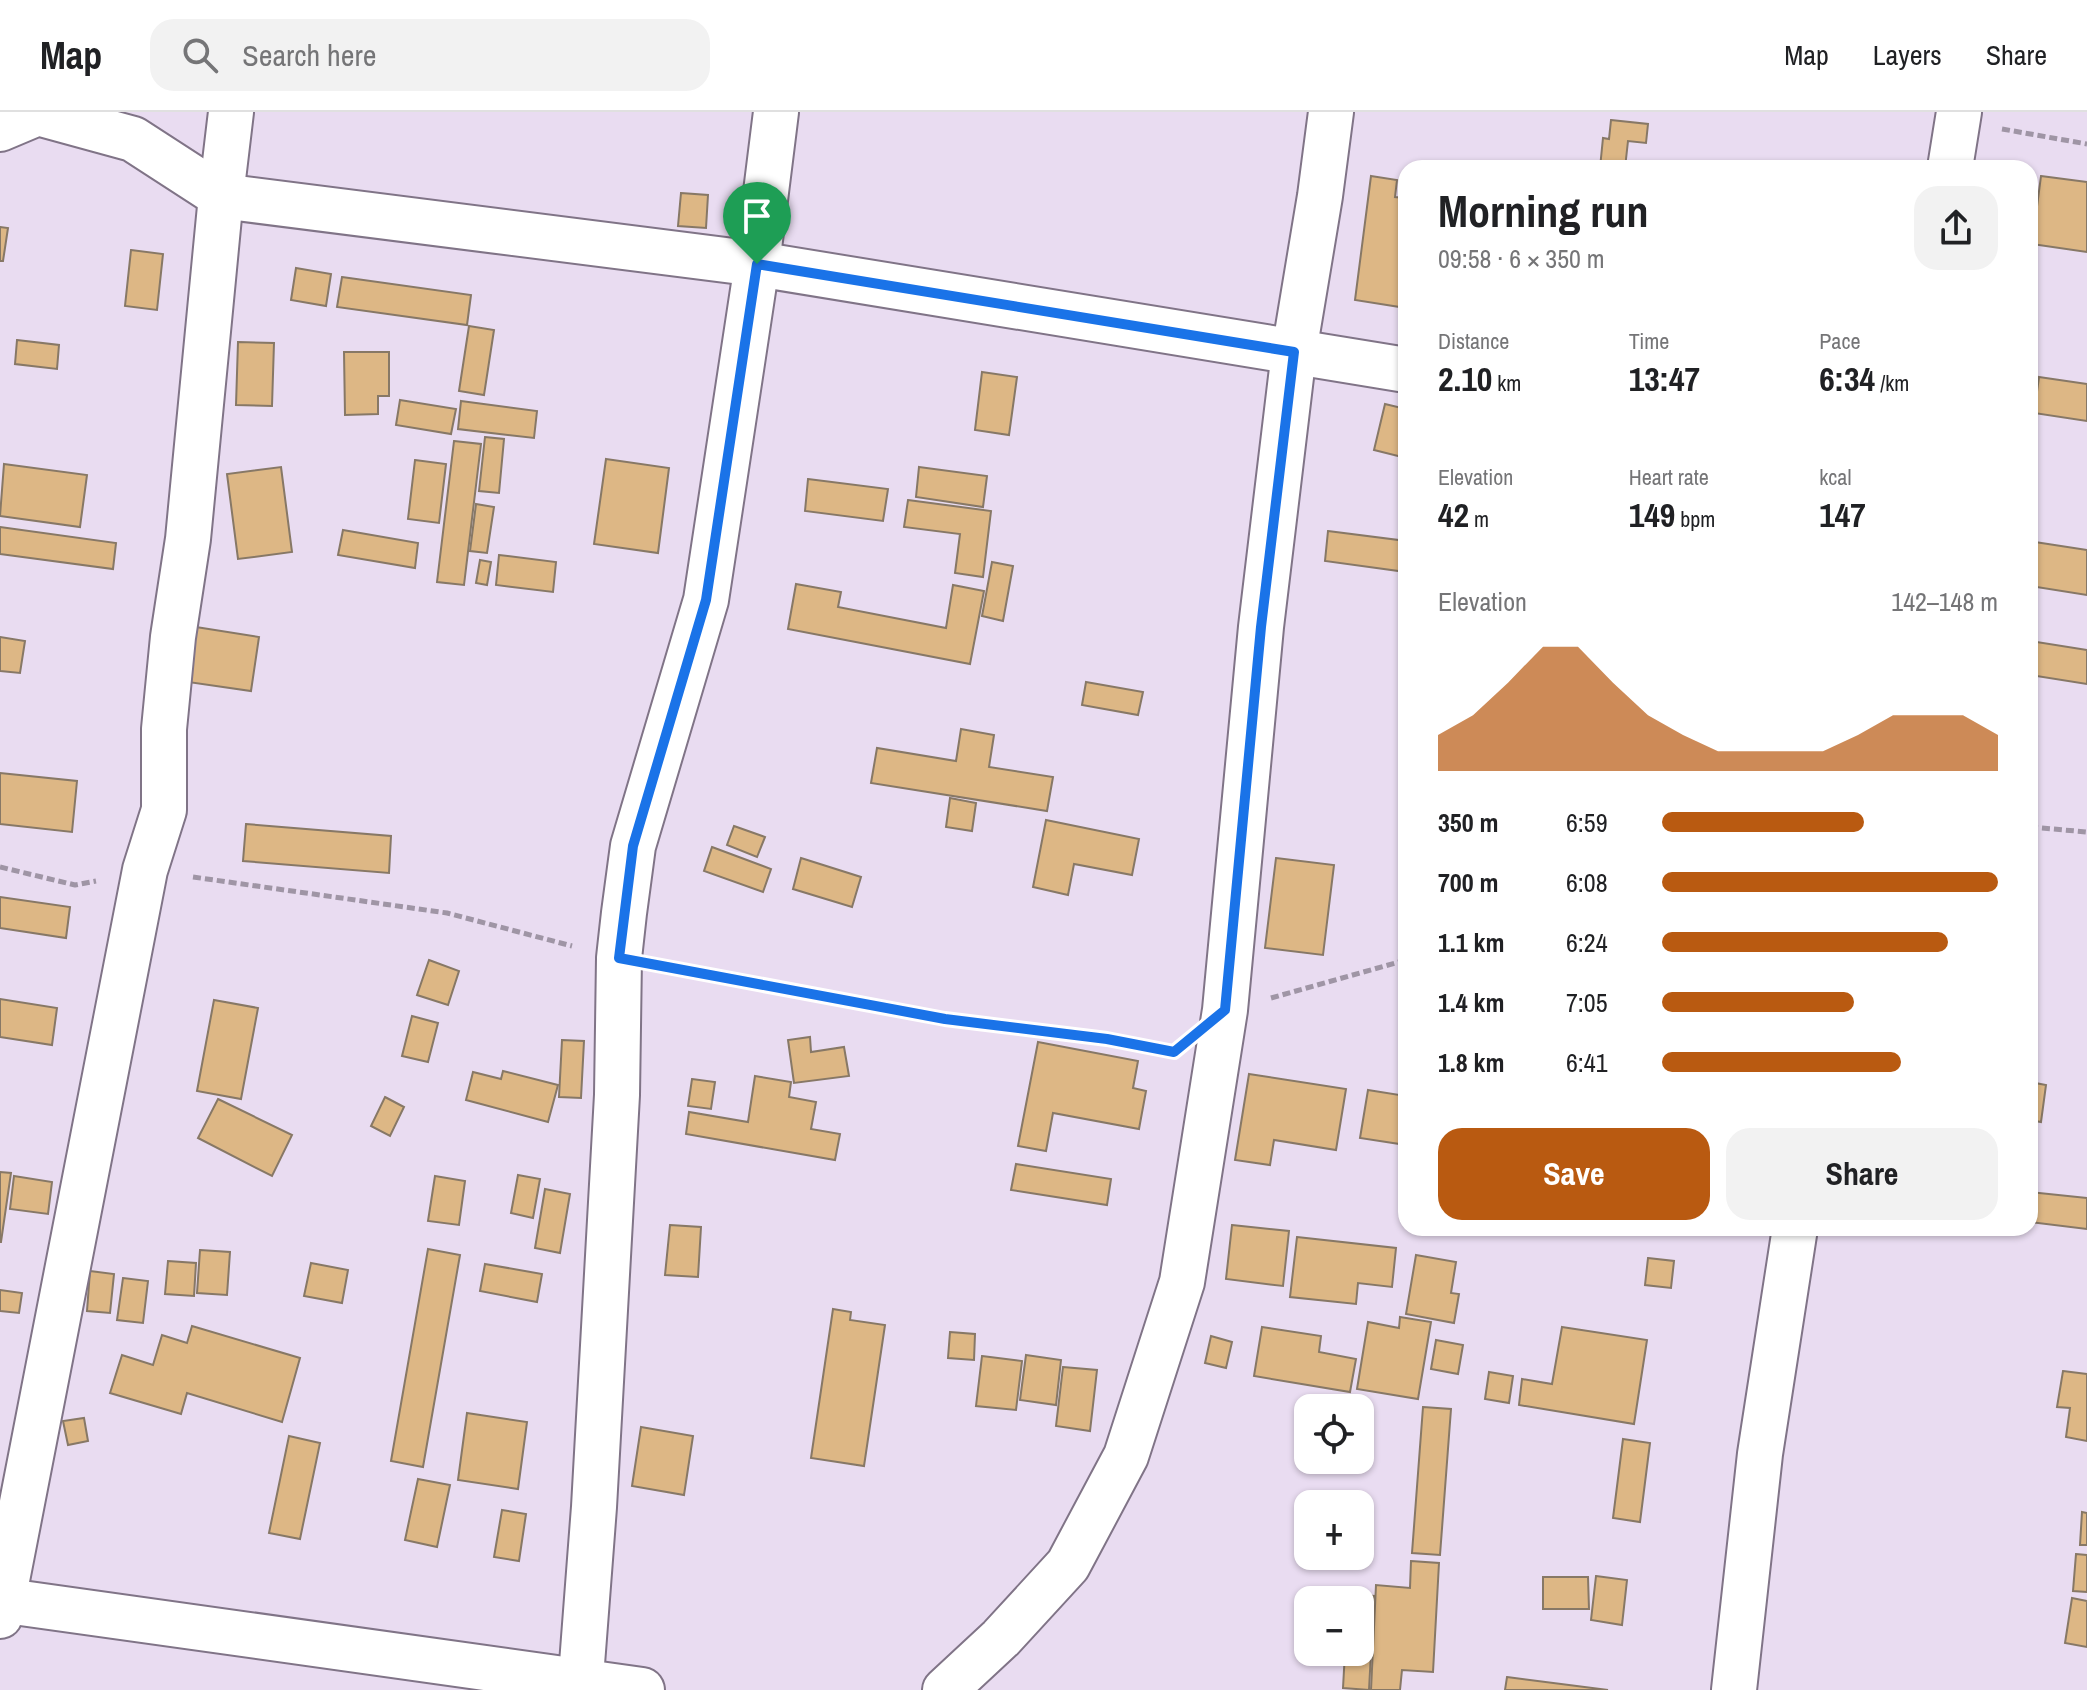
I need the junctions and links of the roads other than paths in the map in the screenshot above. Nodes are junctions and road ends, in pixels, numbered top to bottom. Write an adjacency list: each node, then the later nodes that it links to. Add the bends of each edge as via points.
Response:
1 (231, 112): 7 (street)
2 (776, 112): 8 (street)
3 (1331, 112): 9 (street)
4 (1958, 117): 6 (street)
5 (0, 129): 7 (street, via 38,113 133,139)
6 (1951, 160)
7 (221, 196): 8 (street); 12 (street, via 164,729 164,810 145,870)
8 (757, 264): 9 (street); 13 (street, via 706,600 633,846 619,958 616,1111)
9 (1294, 352): 10 (street); 15 (street, via 1261,627 1225,1010 1182,1282 1126,1456 1068,1565)
10 (1398, 369)
11 (1794, 1236): 16 (street, via 1760,1454)
12 (1, 1605): 13 (street)
13 (581, 1686): 14 (street)
14 (642, 1690)
15 (945, 1690)
16 (1734, 1690)

